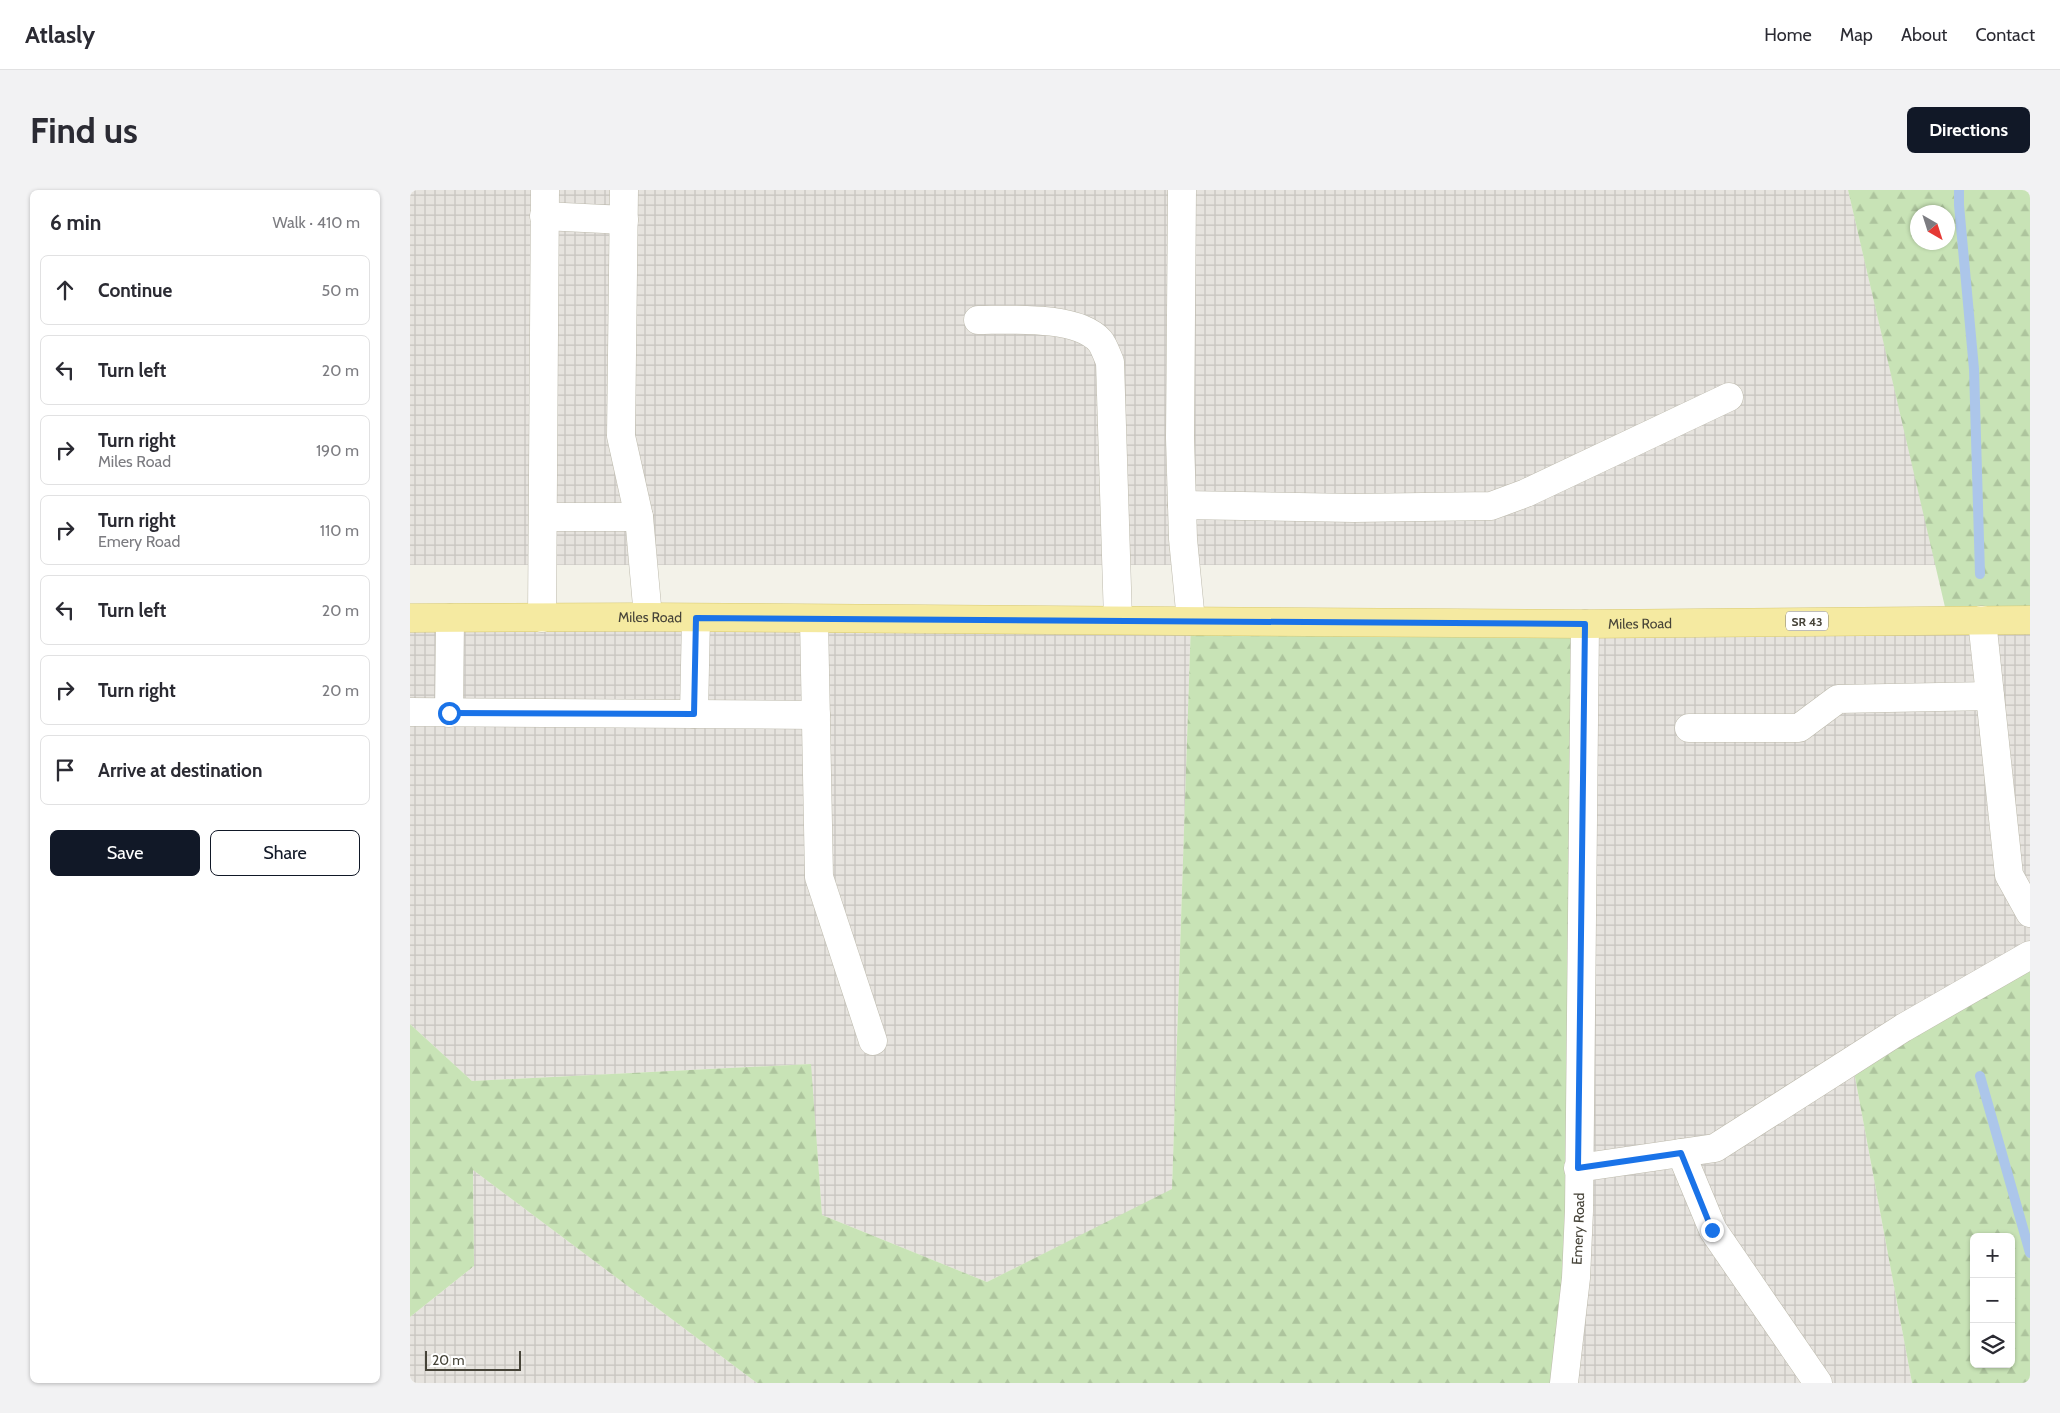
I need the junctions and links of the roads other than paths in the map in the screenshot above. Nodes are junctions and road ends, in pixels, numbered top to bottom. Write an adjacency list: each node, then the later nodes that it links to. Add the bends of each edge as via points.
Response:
1 (624, 190): 4 (street)
2 (1182, 190): 7 (street)
3 (545, 203): 4 (street); 8 (street)
4 (624, 220): 9 (street, via 622,436)
5 (978, 320): 16 (street, via 1047,320 1087,330 1100,342 1110,362)
6 (1729, 397): 7 (street, via 1526,493 1491,506)
7 (1182, 506): 19 (street)
8 (543, 517): 9 (street); 12 (street)
9 (639, 518): 13 (street)
10 (410, 618): 11 (main road, Miles Road / SR 43)
11 (450, 618): 12 (main road, Miles Road / SR 43); 23 (street)
12 (542, 618): 13 (main road, Miles Road / SR 43)
13 (648, 618): 14 (main road, Miles Road / SR 43)
14 (696, 618): 15 (main road, Miles Road / SR 43); 24 (street)
15 (814, 619): 16 (main road, Miles Road / SR 43); 25 (street)
16 (1118, 620): 19 (main road, Miles Road / SR 43)
17 (1982, 620): 18 (main road, Miles Road / SR 43); 20 (main road, Miles Road / SR 43); 21 (street)
18 (2030, 620)
19 (1190, 621): 20 (main road, Miles Road / SR 43)
20 (1585, 624): 31 (street, Emery Road)
21 (1990, 696): 26 (street, via 1838,699 1799,728); 27 (street, via 2009,874)
22 (410, 712): 23 (street)
23 (449, 713): 24 (street)
24 (694, 714): 25 (street)
25 (816, 715): 29 (street, via 819,877)
26 (1689, 728)
27 (2030, 913)
28 (2030, 955): 30 (street, via 1903,1028 1715,1148)
29 (873, 1040)
30 (1681, 1153): 31 (street); 33 (street, via 1712,1230)
31 (1578, 1168): 32 (street, Emery Road, via 1576,1278)
32 (1564, 1383)
33 (1818, 1383)

